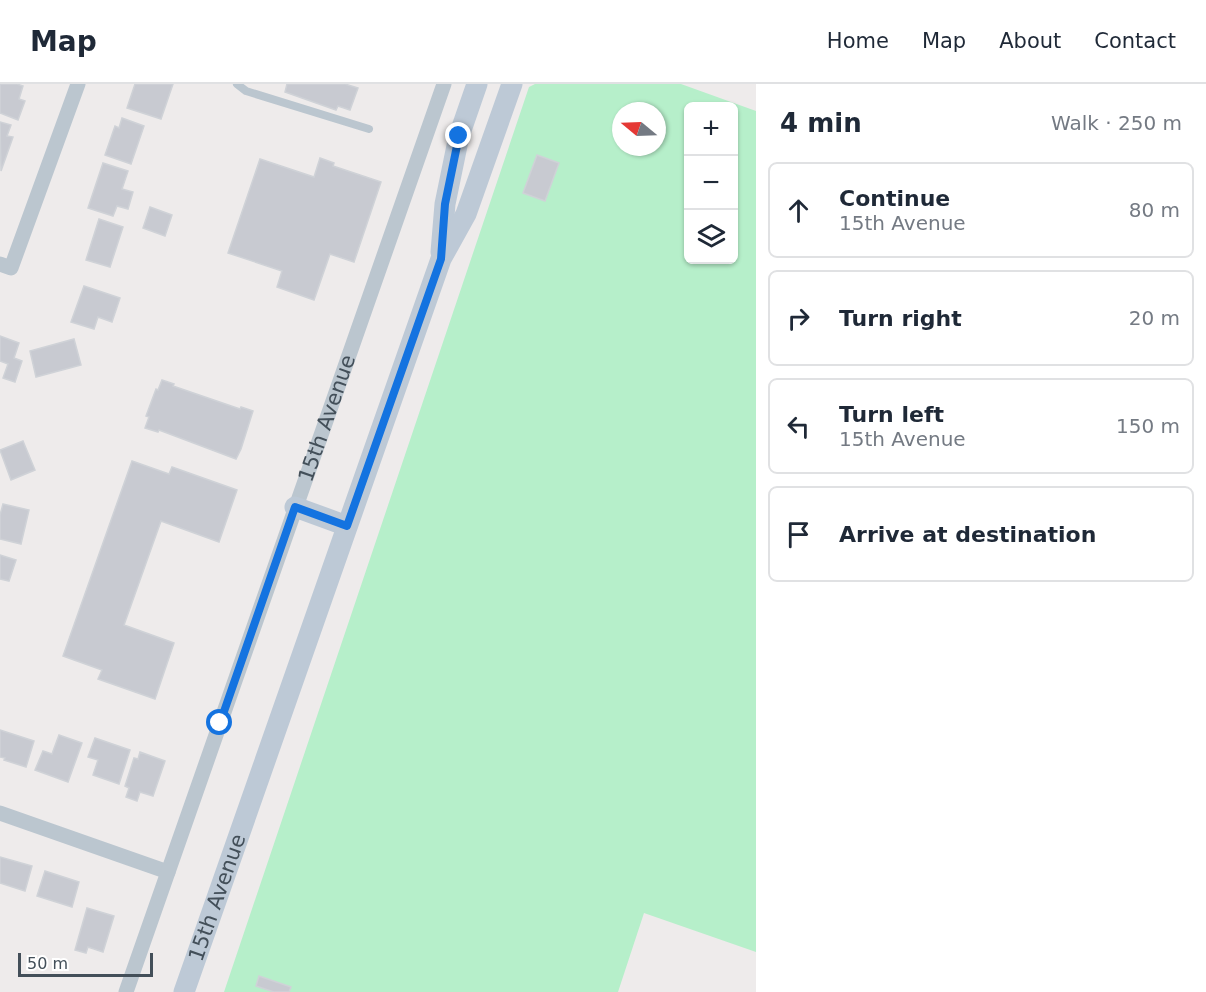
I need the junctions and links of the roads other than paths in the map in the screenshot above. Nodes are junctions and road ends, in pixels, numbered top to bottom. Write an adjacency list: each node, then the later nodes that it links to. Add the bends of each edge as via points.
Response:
1 (78, 84): 8 (street, via 11,268)
2 (237, 84): 6 (lane, via 246,91)
3 (444, 84): 9 (street, 15th Avenue)
4 (477, 84): 7 (main road, 15th Avenue, via 459,136 445,204)
5 (512, 84): 7 (main road, 15th Avenue, via 466,214)
6 (369, 129)
7 (441, 259): 10 (main road, 15th Avenue)
8 (0, 264)
9 (295, 507): 10 (main road); 12 (street, 15th Avenue)
10 (347, 526): 14 (main road, 15th Avenue)
11 (0, 813): 12 (street)
12 (168, 872): 13 (street, 15th Avenue)
13 (126, 992)
14 (184, 992)

